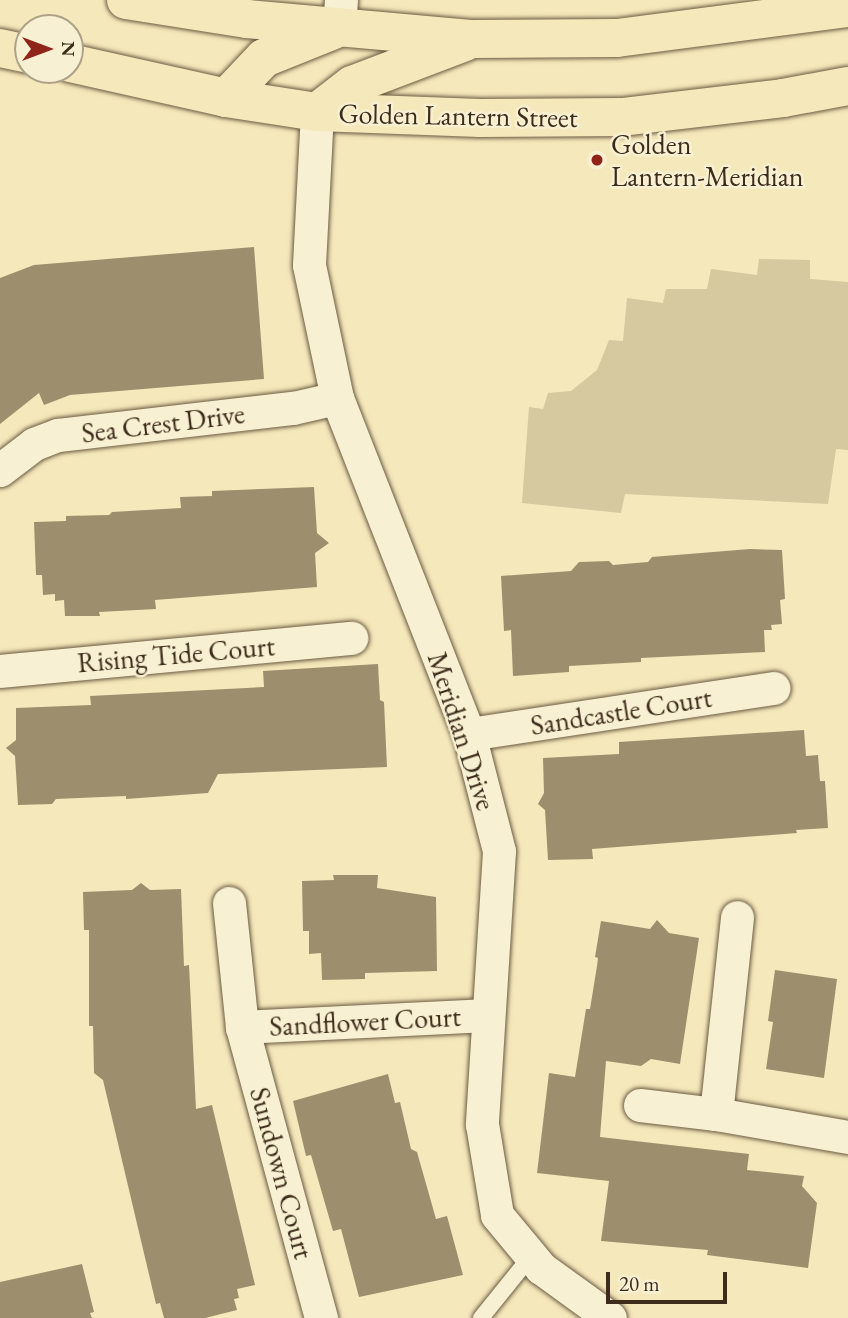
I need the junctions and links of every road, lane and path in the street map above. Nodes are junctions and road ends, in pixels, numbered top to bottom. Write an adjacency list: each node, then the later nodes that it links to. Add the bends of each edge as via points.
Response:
1 (126, 0): 3 (main road, via 247,19)
2 (848, 8): 4 (main road, via 617,38)
3 (340, 14): 4 (main road); 7 (main road, via 264,58)
4 (473, 39): 8 (main road, via 352,85)
5 (84, 66): 7 (main road, Golden Lantern Street)
6 (848, 86): 8 (main road, Golden Lantern Street, via 622,117)
7 (226, 98): 8 (main road, Golden Lantern Street)
8 (317, 112): 9 (street, Meridian Drive, via 309,265)
9 (337, 398): 10 (street, Sea Crest Drive, via 293,408 58,435 34,444); 14 (street, Meridian Drive)
10 (0, 470)
11 (351, 638): 12 (street, Rising Tide Court)
12 (0, 671)
13 (774, 688): 14 (street, Sandcastle Court)
14 (469, 734): 17 (street, Meridian Drive, via 499,851)
15 (229, 903): 18 (street, Sandflower Court)
16 (737, 917): 20 (street)
17 (487, 1015): 18 (street, Sandflower Court); 22 (street, Meridian Drive, via 482,1124 497,1215)
18 (243, 1027): 23 (street, Sundown Court)
19 (640, 1105): 20 (street)
20 (716, 1114): 21 (street)
21 (848, 1138)
22 (531, 1256): 24 (lane); 25 (street, Meridian Drive)
23 (321, 1318)
24 (481, 1318)
25 (610, 1318)

